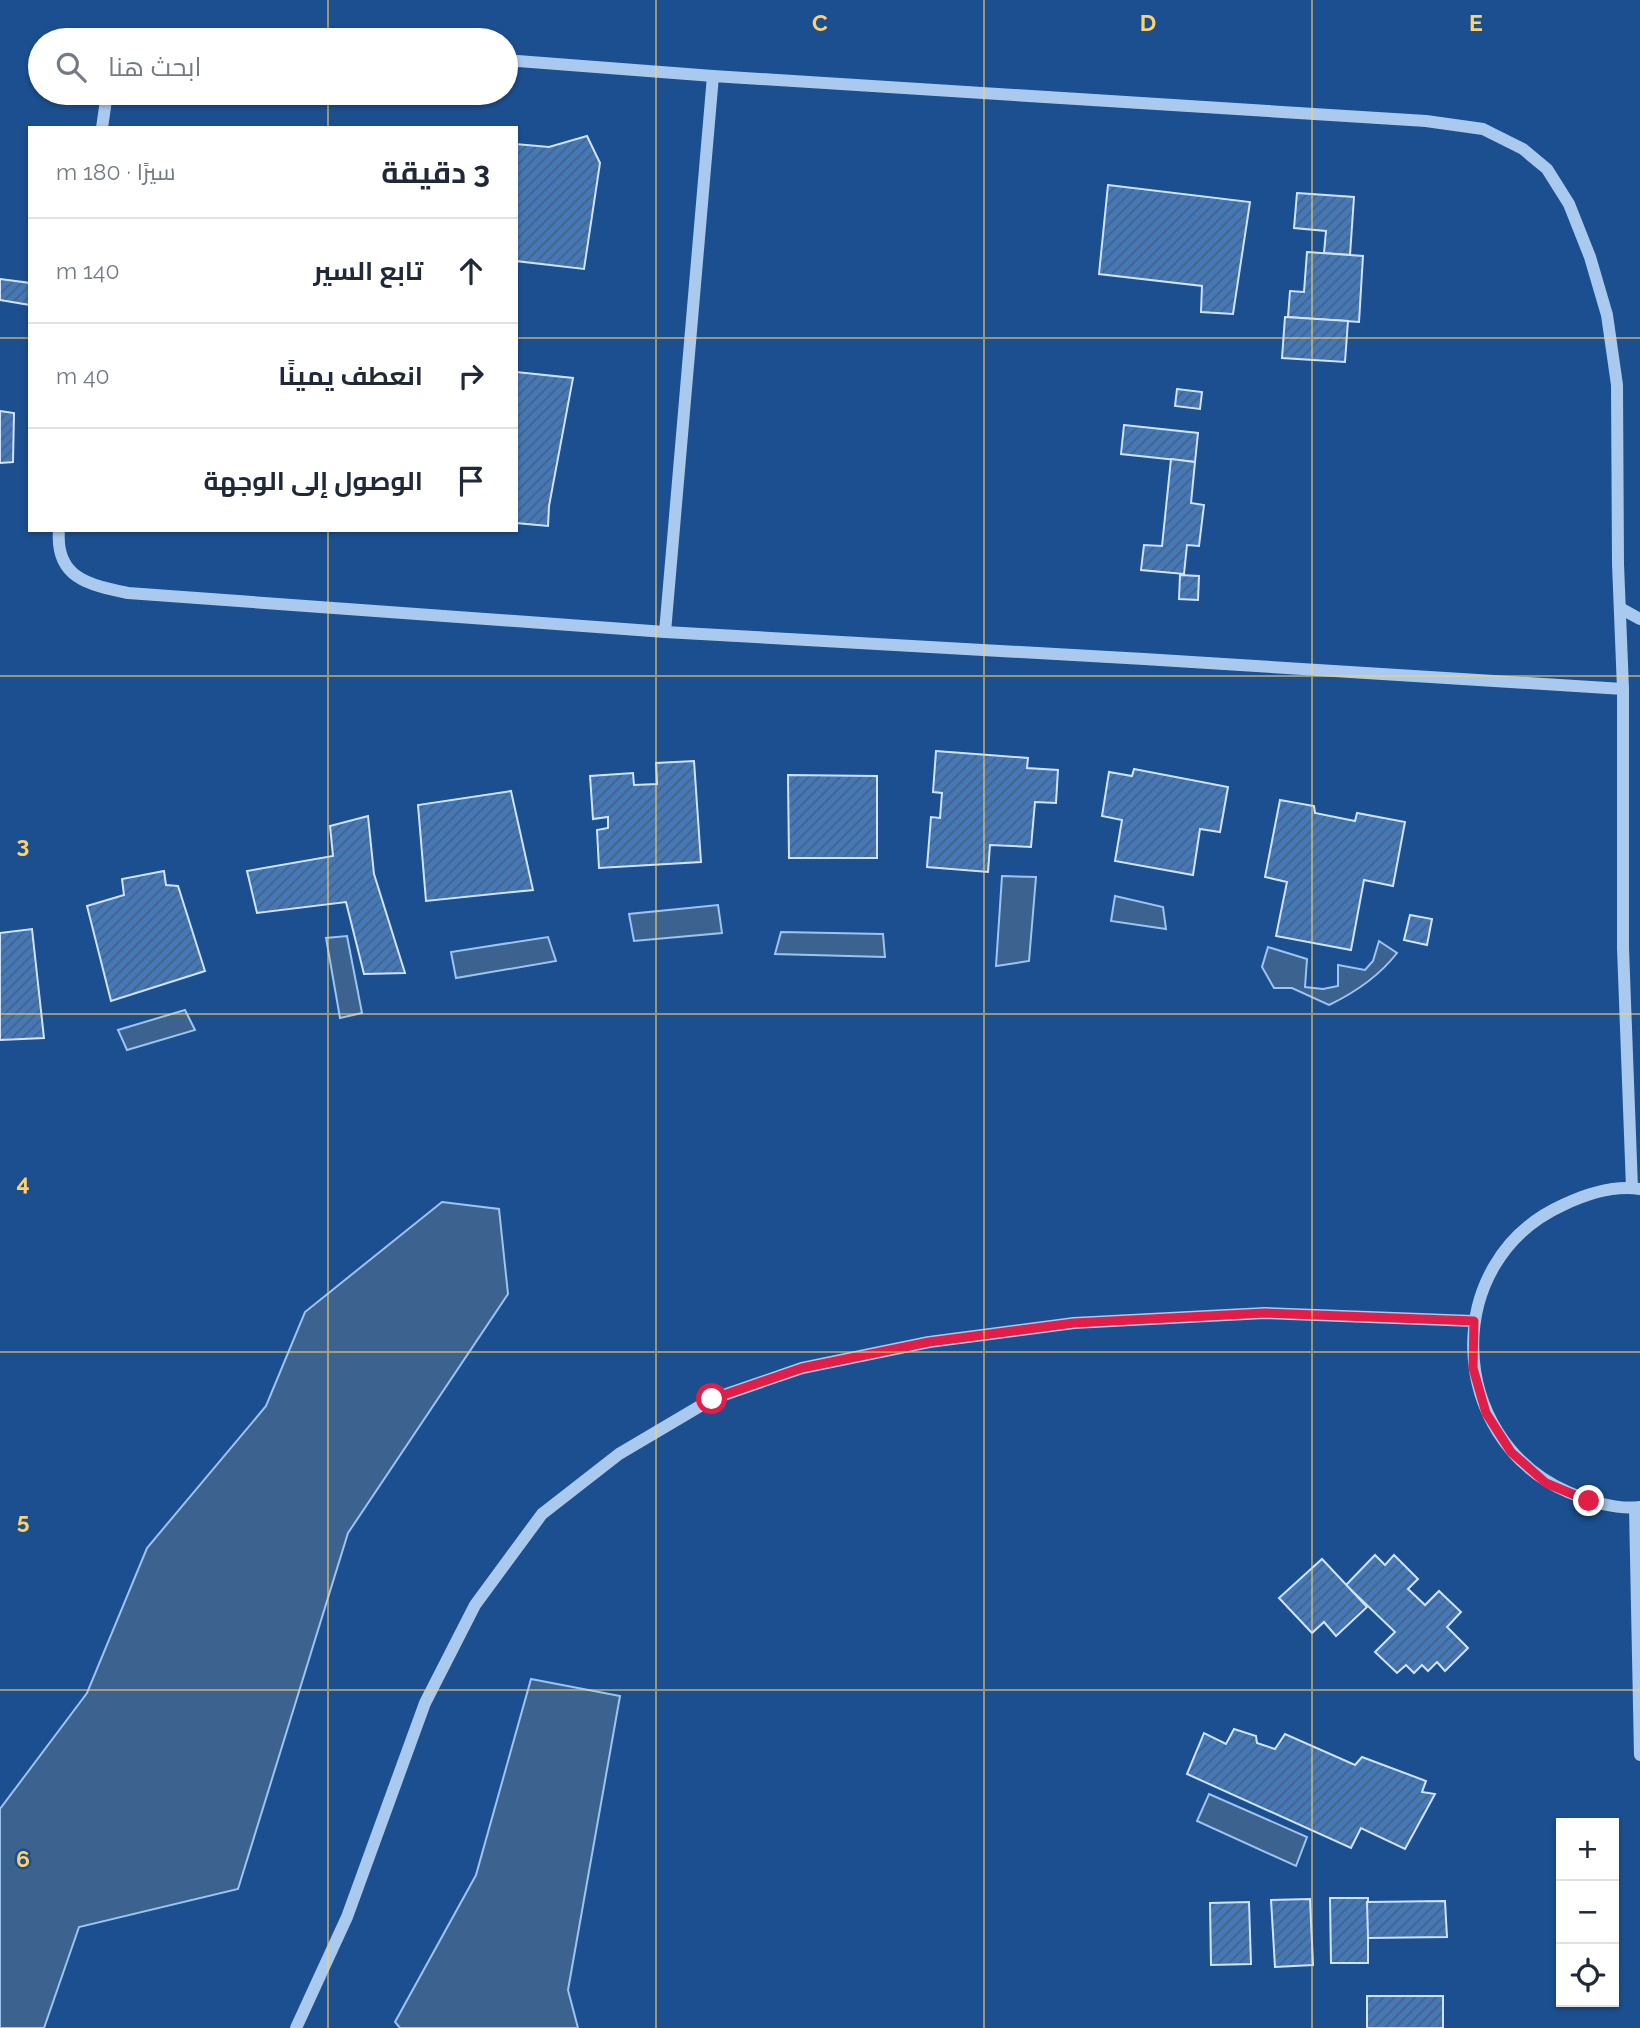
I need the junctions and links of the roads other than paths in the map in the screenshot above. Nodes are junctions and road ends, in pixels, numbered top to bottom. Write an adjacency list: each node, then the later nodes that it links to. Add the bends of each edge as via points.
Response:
1 (518, 61): 2 (street)
2 (713, 76): 6 (street, via 1426,121 1483,129 1523,149 1547,169 1569,204 1607,316 1617,386); 8 (street)
3 (105, 105): 4 (street)
4 (102, 126)
5 (60, 532): 8 (street, via 62,561 75,576 128,593)
6 (1620, 608): 7 (street); 9 (street)
7 (1640, 619)
8 (665, 632): 9 (street)
9 (1623, 689): 10 (street, via 1623,948)
10 (1636, 1189): 11 (street, via 1587,1194 1546,1212 1512,1241 1487,1279)
11 (1474, 1321): 12 (street, via 1476,1379 1486,1413 1511,1452 1546,1483 1589,1501); 14 (street, via 1265,1313 1074,1323 929,1342 802,1368 712,1399 619,1454 542,1514 475,1605 425,1703 347,1917)
12 (1638, 1507): 13 (street)
13 (1640, 1755)
14 (296, 2028)

